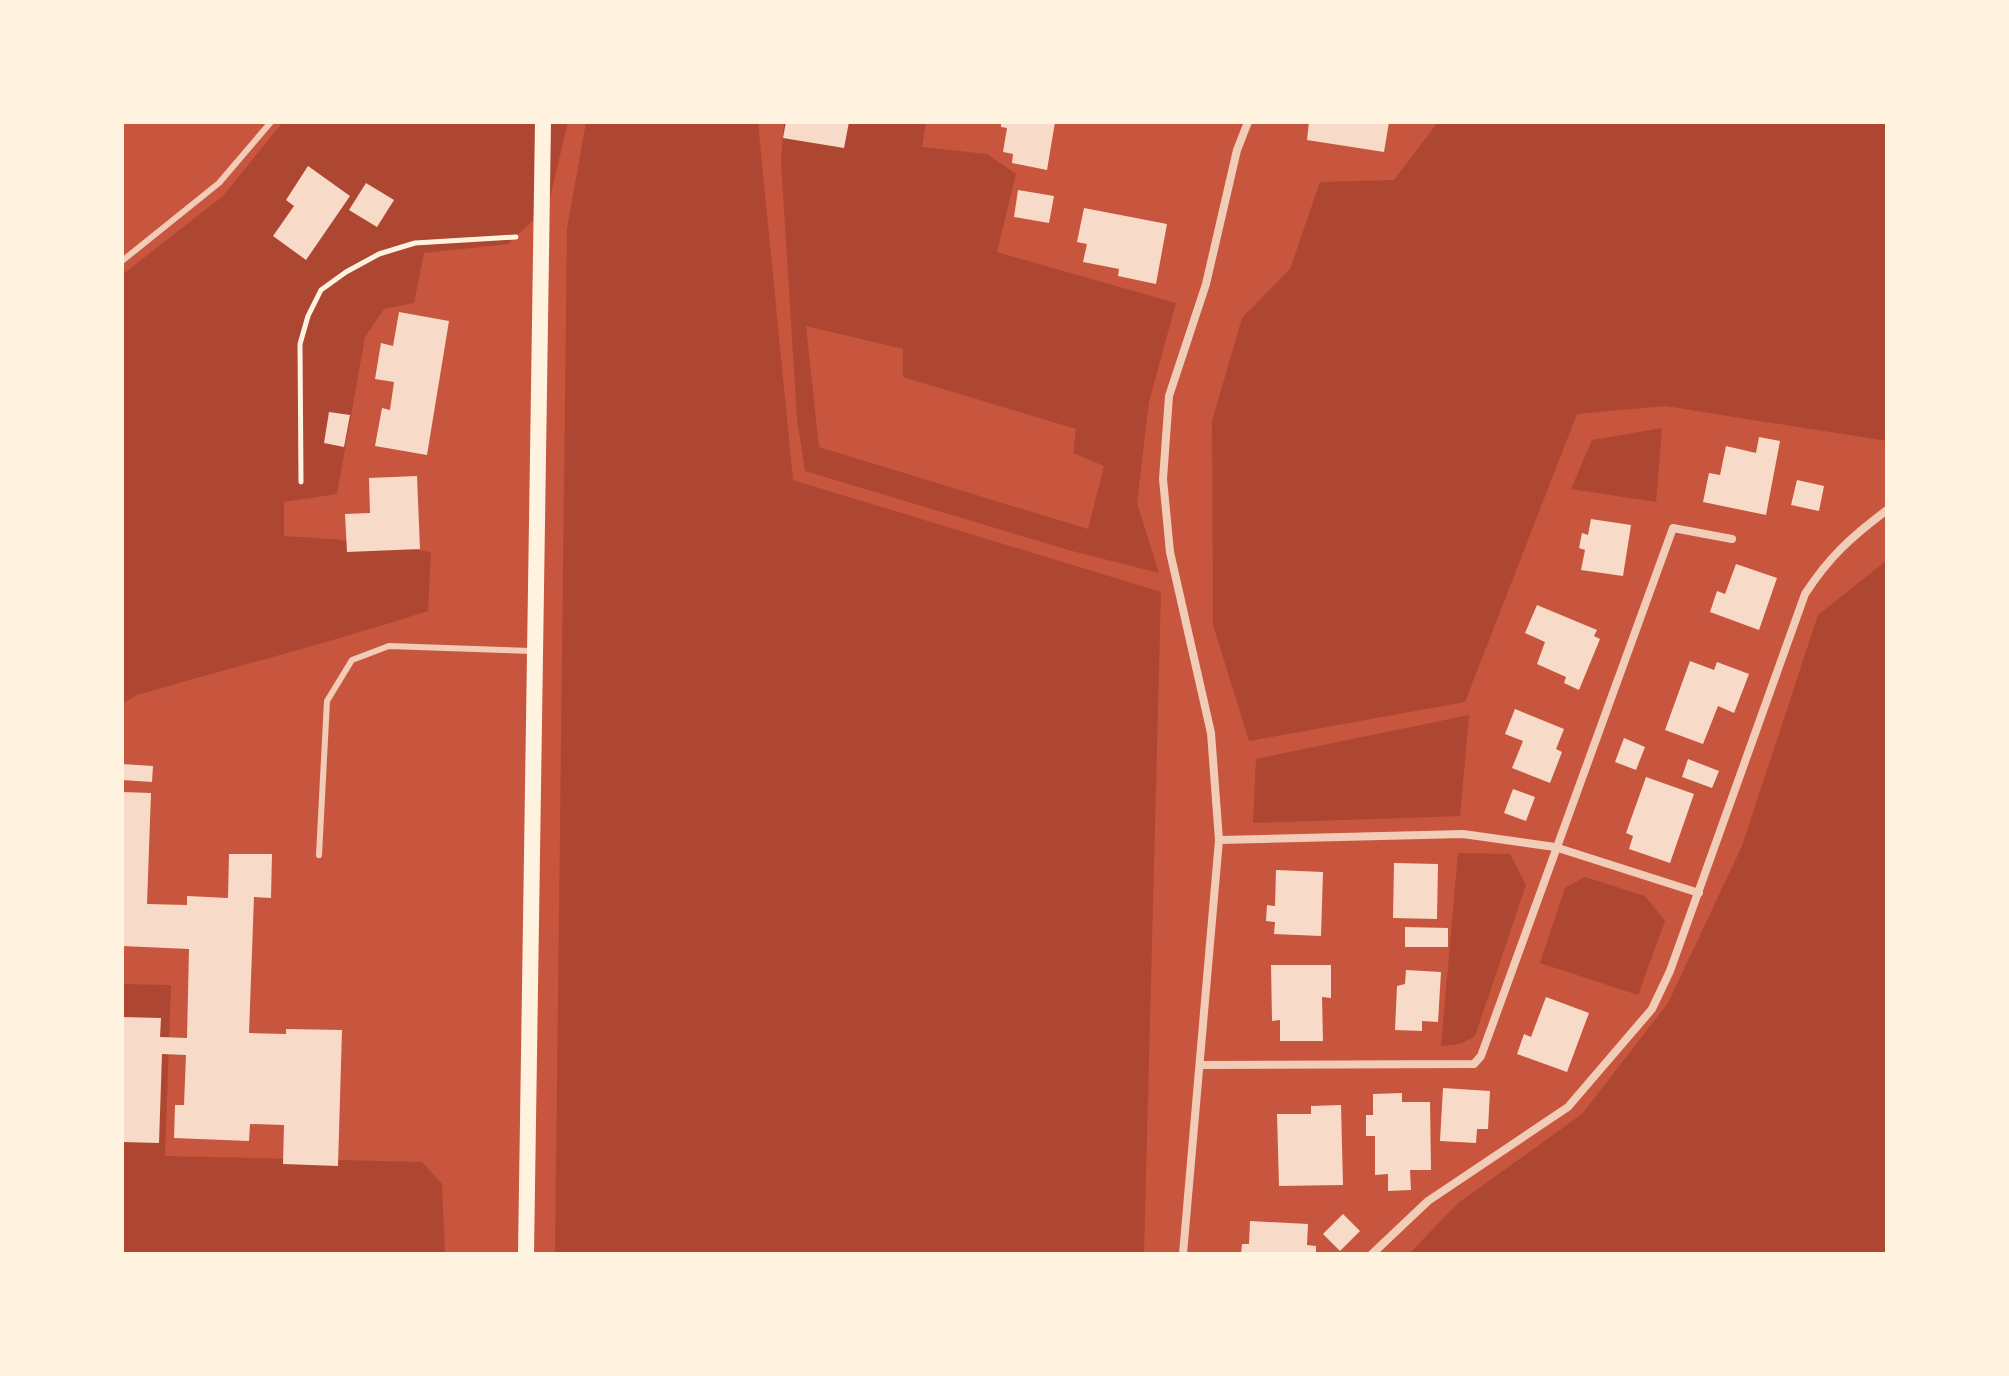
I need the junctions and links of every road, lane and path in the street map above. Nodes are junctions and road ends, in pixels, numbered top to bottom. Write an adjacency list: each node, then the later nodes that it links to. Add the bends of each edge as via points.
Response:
1 (271, 122): 5 (lane, via 219,183)
2 (543, 122): 4 (main road)
3 (1248, 122): 10 (street, via 1206,284 1169,396 1163,479 1170,552 1211,733)
4 (540, 235): 6 (path, via 415,243 379,254 321,290 300,344); 9 (main road)
5 (122, 261)
6 (301, 482)
7 (1887, 510): 13 (street, via 1825,563 1805,594)
8 (1732, 539): 11 (street, via 1673,528)
9 (533, 651): 12 (lane, via 389,646 352,660 327,701); 15 (main road)
10 (1219, 840): 11 (street, via 1463,834); 14 (street)
11 (1555, 847): 13 (street); 14 (street, via 1474,1064)
12 (319, 855)
13 (1699, 893): 17 (street, via 1652,1009 1596,1077 1568,1107 1428,1201)
14 (1200, 1065): 16 (street)
15 (526, 1254)
16 (1183, 1254)
17 (1372, 1254)

